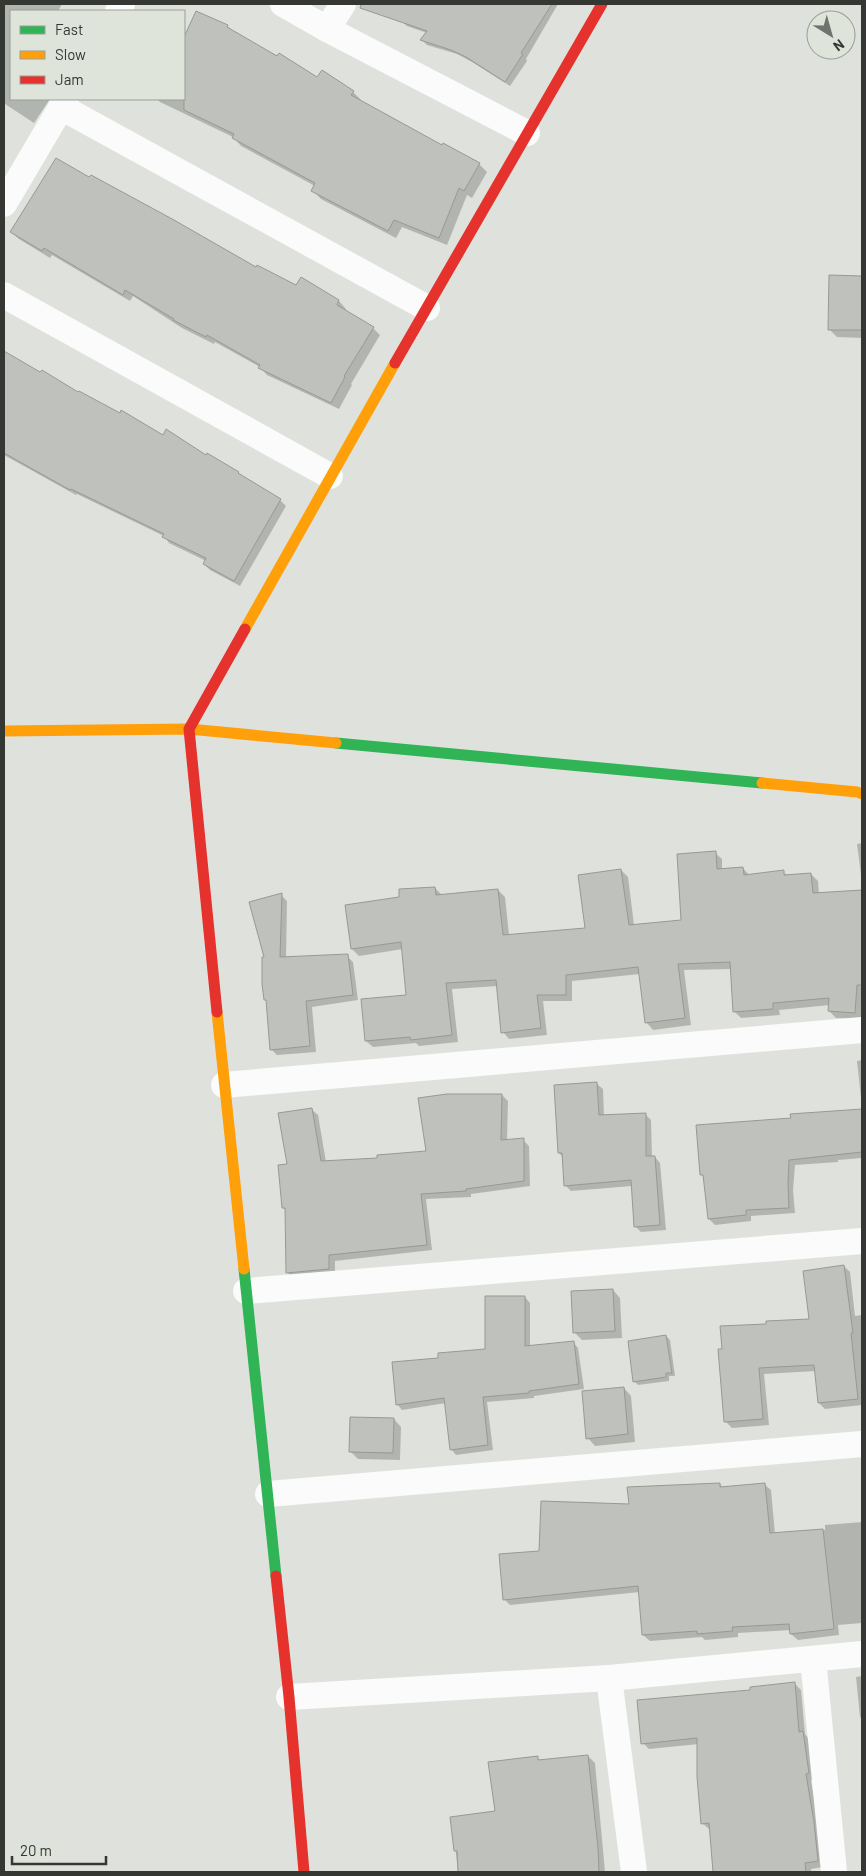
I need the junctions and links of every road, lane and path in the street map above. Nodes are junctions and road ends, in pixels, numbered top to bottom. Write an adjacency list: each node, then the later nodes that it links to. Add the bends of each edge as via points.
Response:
1 (283, 4): 4 (street)
2 (343, 4): 4 (street)
3 (602, 4): 6 (street)
4 (328, 30): 6 (street)
5 (64, 103): 7 (street); 9 (street)
6 (527, 133): 9 (street)
7 (4, 204)
8 (4, 295): 10 (street)
9 (427, 308): 10 (street)
10 (330, 476): 11 (street)
11 (189, 729): 12 (street); 13 (street); 15 (street)
12 (4, 731)
13 (862, 794)
14 (862, 1030): 15 (street)
15 (224, 1085): 17 (street)
16 (862, 1241): 17 (street)
17 (246, 1291): 19 (street)
18 (862, 1444): 19 (street)
19 (268, 1494): 23 (street)
20 (862, 1654): 21 (street)
21 (813, 1659): 22 (street); 26 (street)
22 (609, 1678): 23 (street); 25 (street)
23 (290, 1697): 24 (street)
24 (304, 1872)
25 (634, 1872)
26 (834, 1872)

